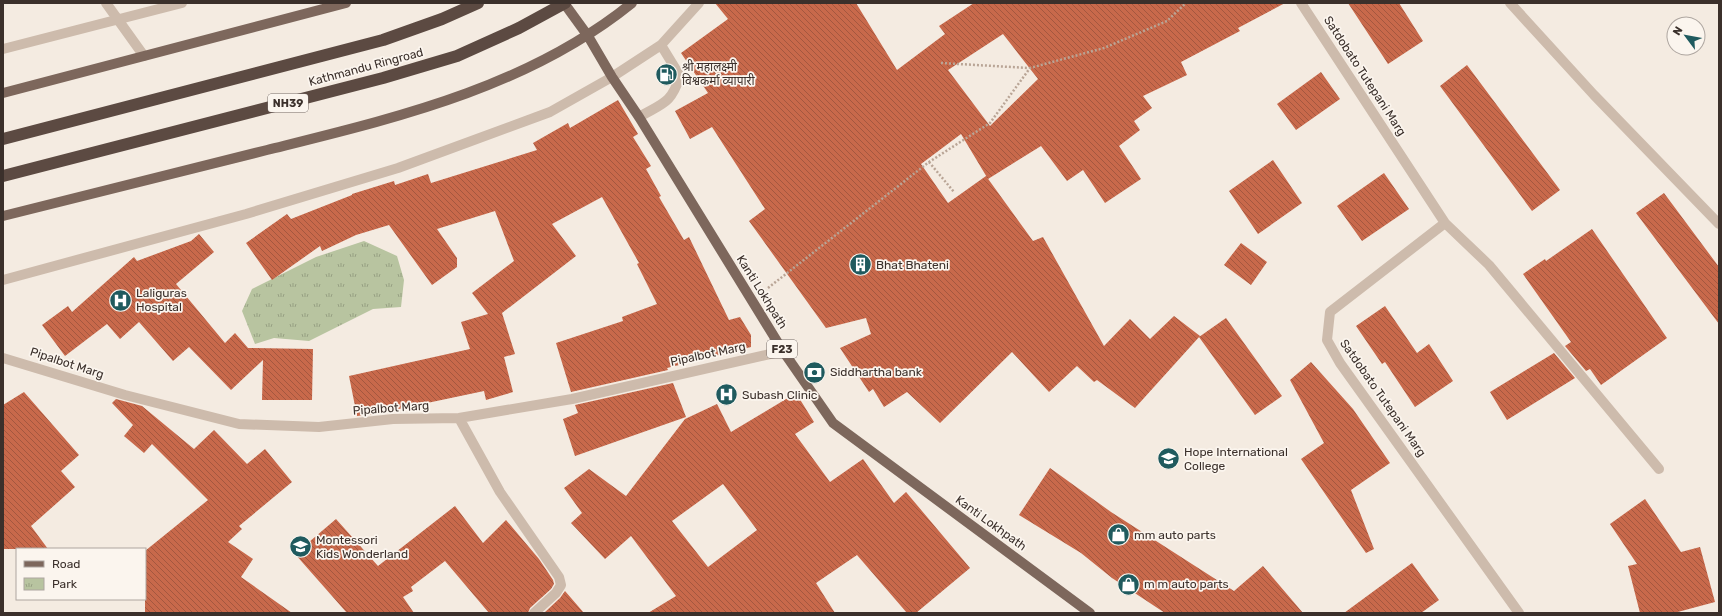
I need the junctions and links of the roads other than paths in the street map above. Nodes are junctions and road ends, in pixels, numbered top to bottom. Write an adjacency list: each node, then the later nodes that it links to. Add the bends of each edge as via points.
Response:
1 (106, 3): 10 (street)
2 (182, 3): 10 (street)
3 (346, 3): 14 (main road)
4 (478, 3): 18 (highway, Kathmandu Ringroad, via 411,31 370,44)
5 (565, 3): 11 (main road, Kanti Lokhpath / F23); 19 (highway, Kathmandu Ringroad / NH39, via 519,28 449,58 383,78)
6 (632, 3): 11 (main road)
7 (699, 3): 12 (street)
8 (1301, 3): 21 (street, Satdobato Tutepani Marg)
9 (1510, 3): 22 (street, via 1594,95)
10 (118, 19): 13 (street); 14 (street)
11 (588, 36): 15 (main road, Kanti Lokhpath / F23); 20 (main road, via 514,75 396,117)
12 (661, 45): 15 (street); 17 (street, via 680,76 669,100)
13 (3, 49)
14 (144, 56): 16 (main road)
15 (612, 77): 17 (main road, Kanti Lokhpath / F23); 23 (street, via 550,112 398,168 246,214)
16 (3, 94)
17 (639, 117): 24 (main road, Kanti Lokhpath / F23)
18 (3, 139)
19 (3, 176)
20 (3, 216)
21 (1445, 223): 27 (street, Satdobato Tutepani Marg, via 1489,264); 30 (street, Satdobato Tutepani Marg, via 1330,312 1327,340 1340,363)
22 (1719, 224)
23 (3, 280)
24 (783, 351): 26 (street, Pipalbot Marg, via 572,399); 29 (main road, Kanti Lokhpath / F23, via 833,423)
25 (3, 358): 26 (street, Pipalbot Marg, via 125,395 239,424 319,427 393,419)
26 (459, 418): 28 (street, via 500,492 560,577 561,586 556,593)
27 (1659, 468)
28 (534, 613)
29 (1090, 613)
30 (1519, 613)

